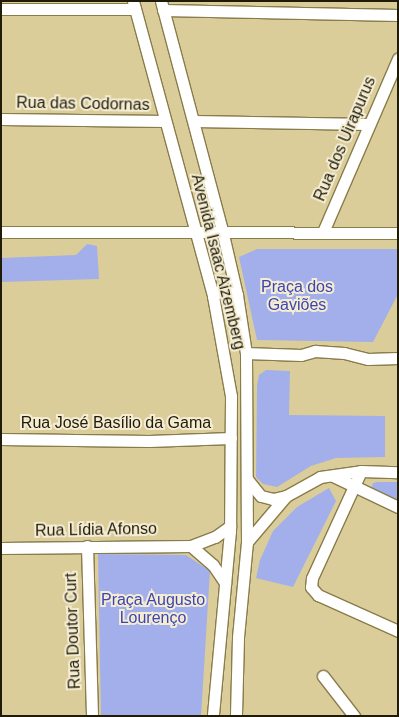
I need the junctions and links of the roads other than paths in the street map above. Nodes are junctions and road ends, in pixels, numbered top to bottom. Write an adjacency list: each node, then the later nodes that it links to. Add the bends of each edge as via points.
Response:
1 (134, 5): 3 (street); 7 (street, Avenida Isaac Aizemberg)
2 (162, 6): 4 (street); 8 (street, Avenida Isaac Aizemberg)
3 (1, 9)
4 (398, 15)
5 (398, 59): 9 (street, Rua dos Uirapurus)
6 (1, 119): 7 (street, Rua das Codornas)
7 (165, 121): 11 (street, Avenida Isaac Aizemberg)
8 (194, 121): 9 (street); 10 (street, Avenida Isaac Aizemberg)
9 (368, 124): 13 (street, Rua dos Uirapurus)
10 (222, 230): 11 (street); 13 (street); 15 (street, Avenida Isaac Aizemberg)
11 (196, 231): 12 (street); 16 (street, Avenida Isaac Aizemberg)
12 (1, 232)
13 (323, 232): 14 (street)
14 (398, 233)
15 (237, 295): 16 (street, via 223,288); 17 (street, Avenida Isaac Aizemberg)
16 (213, 296): 19 (street, Avenida Isaac Aizemberg, via 226,361)
17 (246, 353): 18 (street, via 301,355 315,351 368,359); 24 (street, Avenida Isaac Aizemberg)
18 (398, 358)
19 (231, 438): 20 (street, Rua José Basílio da Gama, via 149,441); 28 (street, Avenida Isaac Aizemberg)
20 (1, 439)
21 (361, 470): 22 (street); 23 (street); 25 (street)
22 (398, 472)
23 (334, 476): 25 (street); 26 (street, via 320,477)
24 (247, 479): 26 (street, via 261,496 273,499); 29 (street, Avenida Isaac Aizemberg)
25 (355, 487): 27 (street); 34 (street, via 312,578 311,587 318,595)
26 (286, 496): 29 (street)
27 (398, 507)
28 (230, 526): 31 (street, Rua Lídia Afonso, via 215,537); 33 (street, Avenida Isaac Aizemberg)
29 (247, 542): 36 (street, Avenida Isaac Aizemberg, via 238,638)
30 (88, 546): 31 (street, Rua Lídia Afonso); 32 (street, Rua Lídia Afonso); 37 (street, Rua Doutor Curt)
31 (191, 546): 33 (street, via 214,565)
32 (1, 548)
33 (225, 583): 38 (street, Avenida Isaac Aizemberg)
34 (398, 631)
35 (323, 676): 39 (street)
36 (237, 715)
37 (92, 716)
38 (213, 716)
39 (354, 716)

